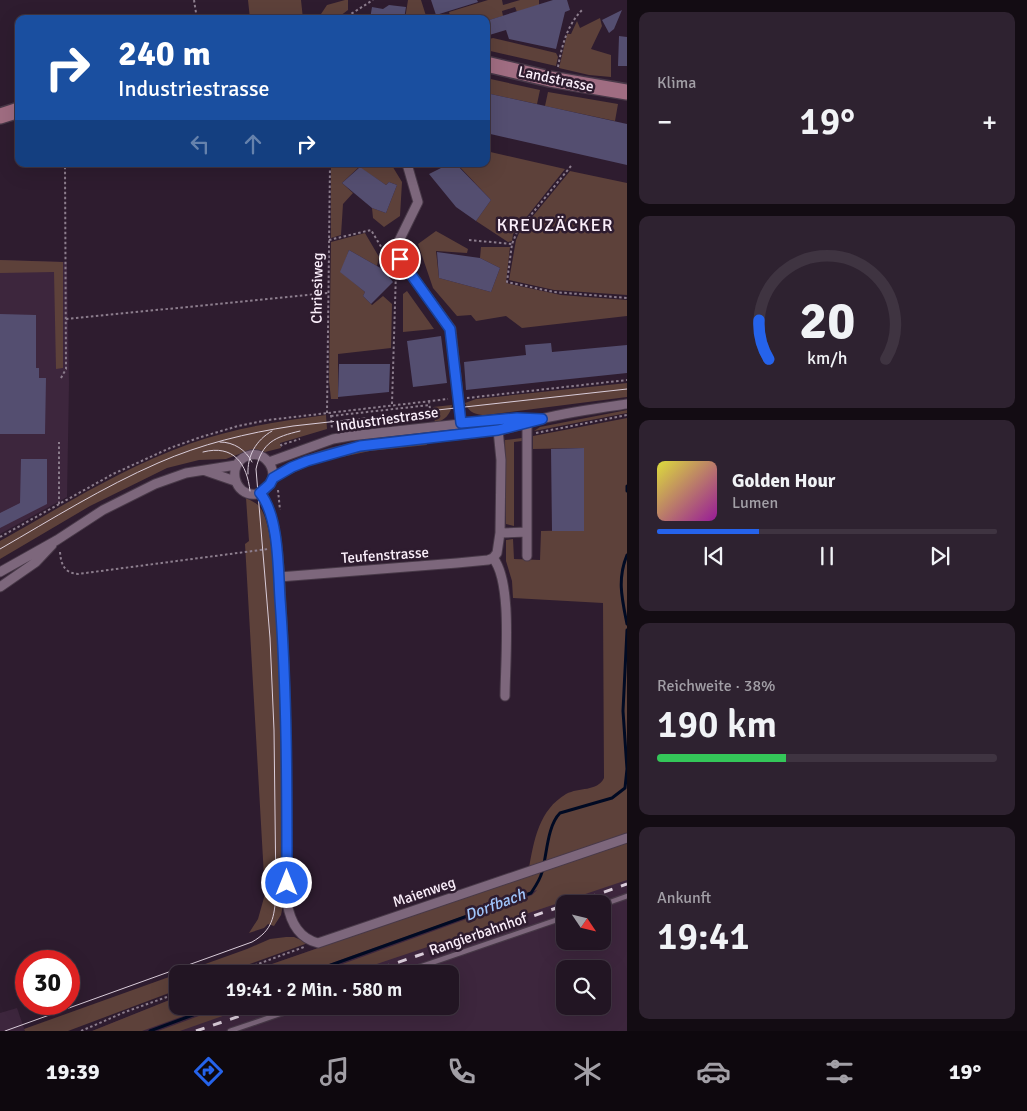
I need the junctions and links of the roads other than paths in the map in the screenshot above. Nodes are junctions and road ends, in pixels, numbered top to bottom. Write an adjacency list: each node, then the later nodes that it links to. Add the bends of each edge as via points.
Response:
1 (490, 65): 2 (main road, Landstrasse, via 578,85)
2 (627, 92)
3 (15, 111): 4 (main road)
4 (0, 116)
5 (408, 167): 8 (street, via 418,202 394,251 450,329)
6 (627, 404): 7 (street, Industriestrasse)
7 (542, 419): 8 (street, Industriestrasse); 9 (street, Industriestrasse)
8 (461, 423): 11 (street, Industriestrasse, via 334,439)
9 (527, 423): 10 (street, Industriestrasse); 17 (street)
10 (498, 430): 14 (street, Industriestrasse, via 360,446 307,461); 18 (street)
11 (269, 462): 12 (street, via 251,455); 14 (street)
12 (236, 466): 13 (street); 15 (street)
13 (204, 470): 15 (street); 19 (street, via 156,484 103,510)
14 (273, 478): 16 (street, Industriestrasse)
15 (236, 481): 16 (street, via 243,491)
16 (260, 493): 23 (street, via 271,511)
17 (527, 532): 18 (street); 20 (street)
18 (500, 533): 21 (street)
19 (57, 540): 22 (street); 24 (street, via 36,562)
20 (527, 556)
21 (494, 557): 23 (street, Teufenstrasse, via 456,563); 25 (street, via 506,598)
22 (0, 572)
23 (279, 576): 26 (street, Maienweg, via 287,730 287,902 289,916 307,938 318,942)
24 (0, 587)
25 (505, 696)
26 (627, 838)
27 (627, 896): 28 (lane)
28 (611, 901)
29 (556, 920): 30 (lane, Rangierbahnhof)
30 (425, 965)
31 (277, 1015): 32 (lane)
32 (230, 1031)

